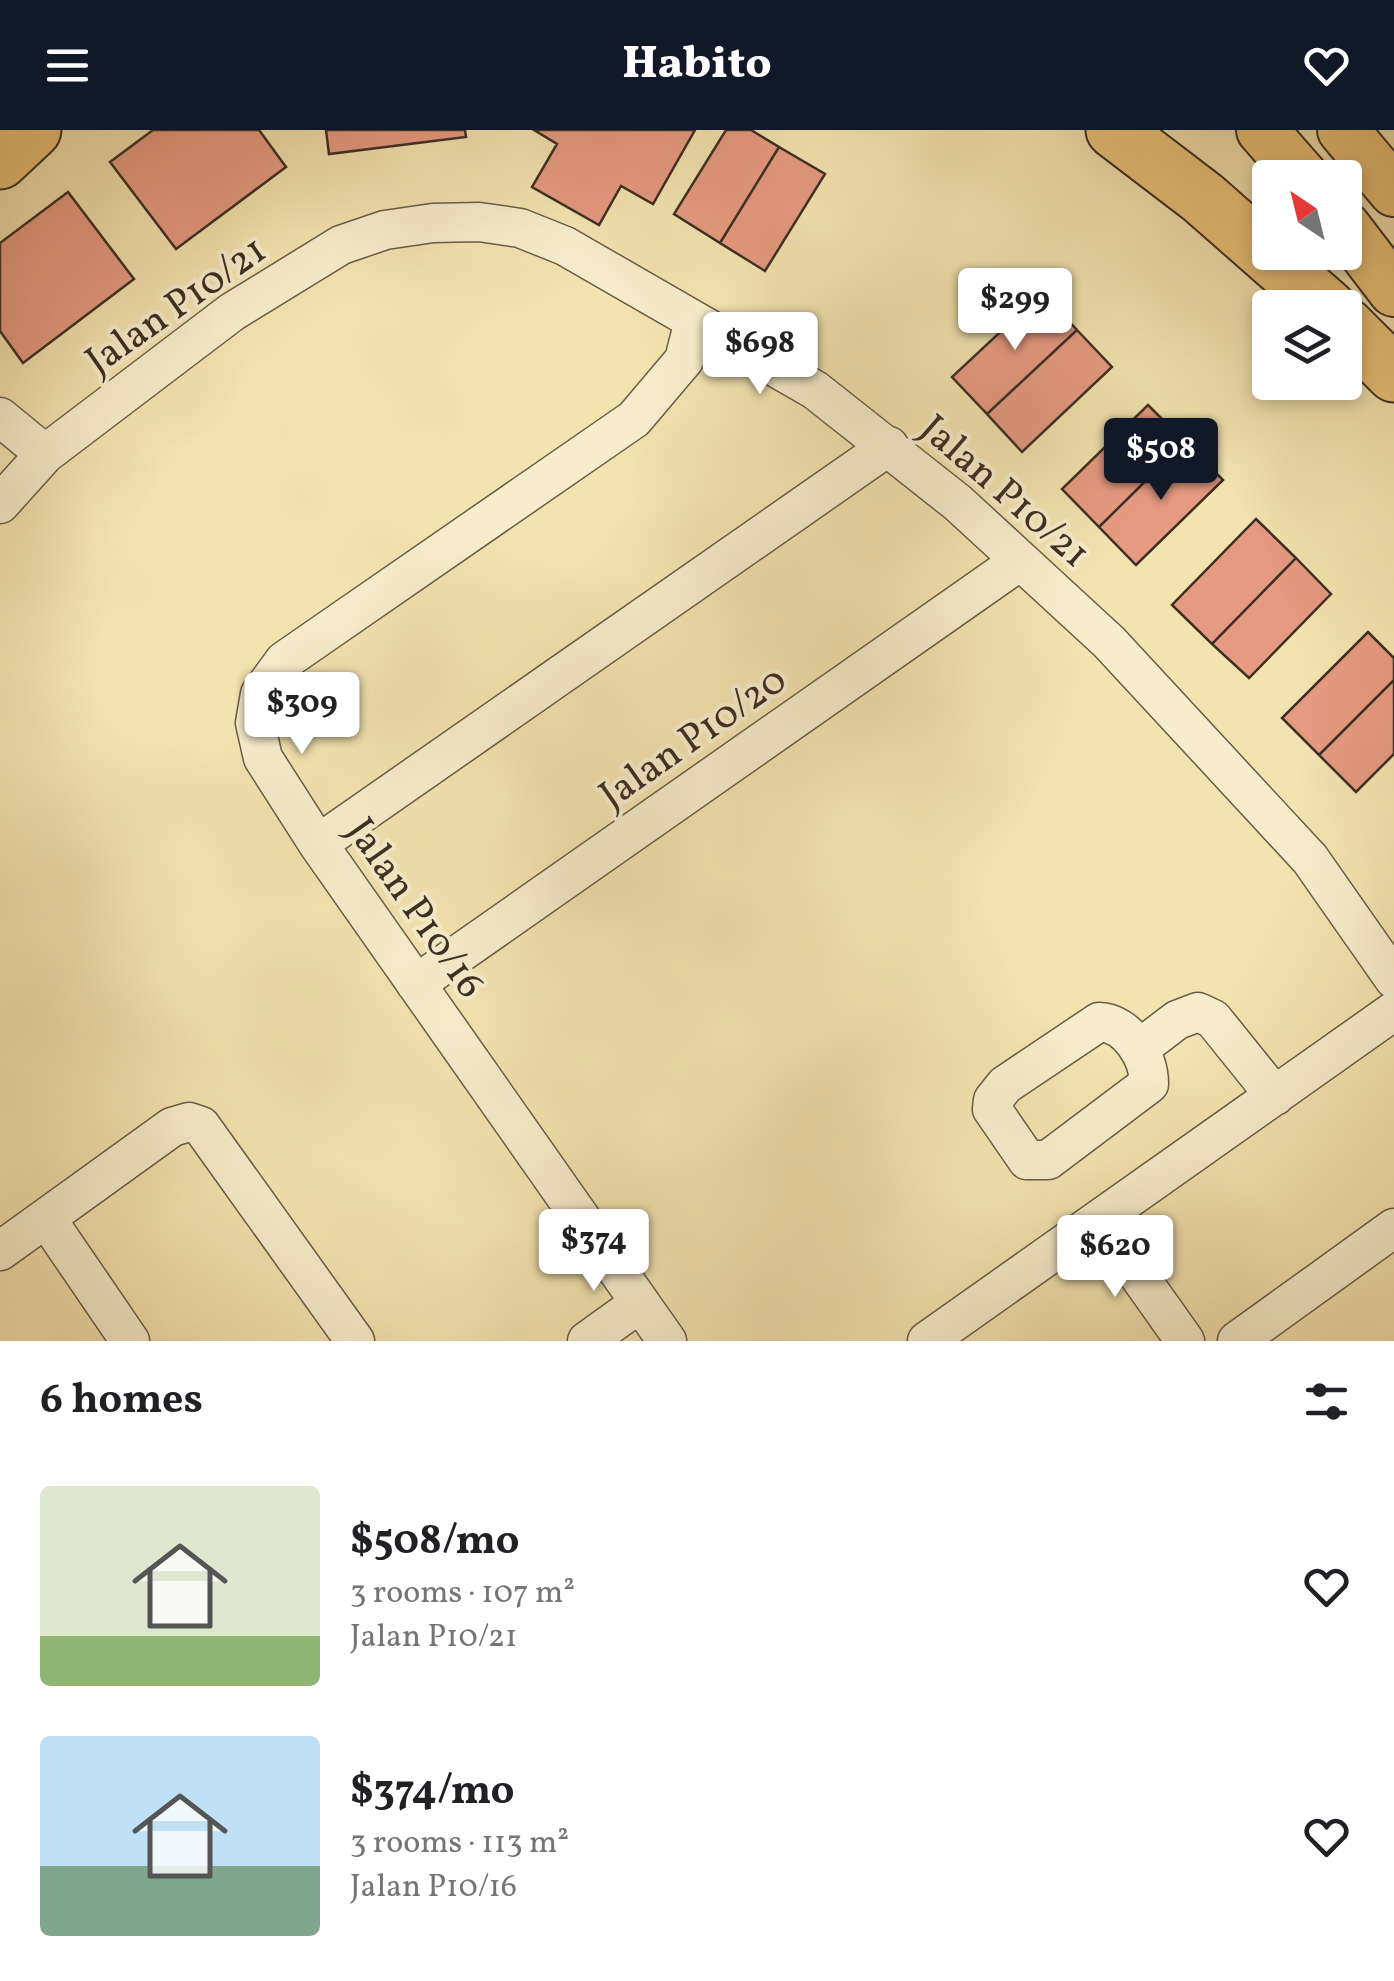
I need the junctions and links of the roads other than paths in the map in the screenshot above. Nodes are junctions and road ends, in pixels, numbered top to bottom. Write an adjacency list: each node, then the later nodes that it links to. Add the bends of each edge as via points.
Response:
1 (33, 130): 6 (highway)
2 (1114, 130): 9 (highway)
3 (1262, 130): 5 (main road)
4 (1343, 130): 7 (main road)
5 (1288, 160)
6 (0, 161)
7 (1394, 191)
8 (1362, 249): 10 (main road)
9 (1307, 290)
10 (1394, 291)
11 (694, 320): 15 (street, Jalan P10/21, via 816,390); 16 (street, Jalan P10/21, via 565,246 520,228 478,222 385,230 341,245 232,312); 19 (street, Jalan P10/16, via 684,360 634,419 284,661 260,694 255,723 263,758)
12 (1362, 342): 13 (highway)
13 (1394, 374)
14 (0, 417): 16 (street)
15 (889, 446): 18 (street, Jalan P10/21); 19 (street)
16 (46, 454): 17 (street, Jalan P10/21)
17 (0, 504)
18 (1020, 561): 20 (street, Jalan P10/21, via 1109,642 1310,859); 21 (street, Jalan P10/20)
19 (318, 844): 21 (street, Jalan P10/16)
20 (1394, 979)
21 (416, 984): 29 (street, Jalan P10/16)
22 (1394, 1011): 24 (street)
23 (1139, 1049): 24 (street, via 1198,1012 1213,1020)
24 (1274, 1096): 26 (street)
25 (46, 1218): 28 (street); 30 (street); 31 (street, via 172,1127 202,1126)
26 (1100, 1221): 34 (street); 35 (street)
27 (1394, 1228): 36 (street)
28 (0, 1251)
29 (640, 1303): 32 (street); 33 (street, Jalan P10/16)
30 (130, 1341)
31 (355, 1341)
32 (586, 1341)
33 (667, 1341)
34 (927, 1341)
35 (1186, 1341)
36 (1236, 1341)

